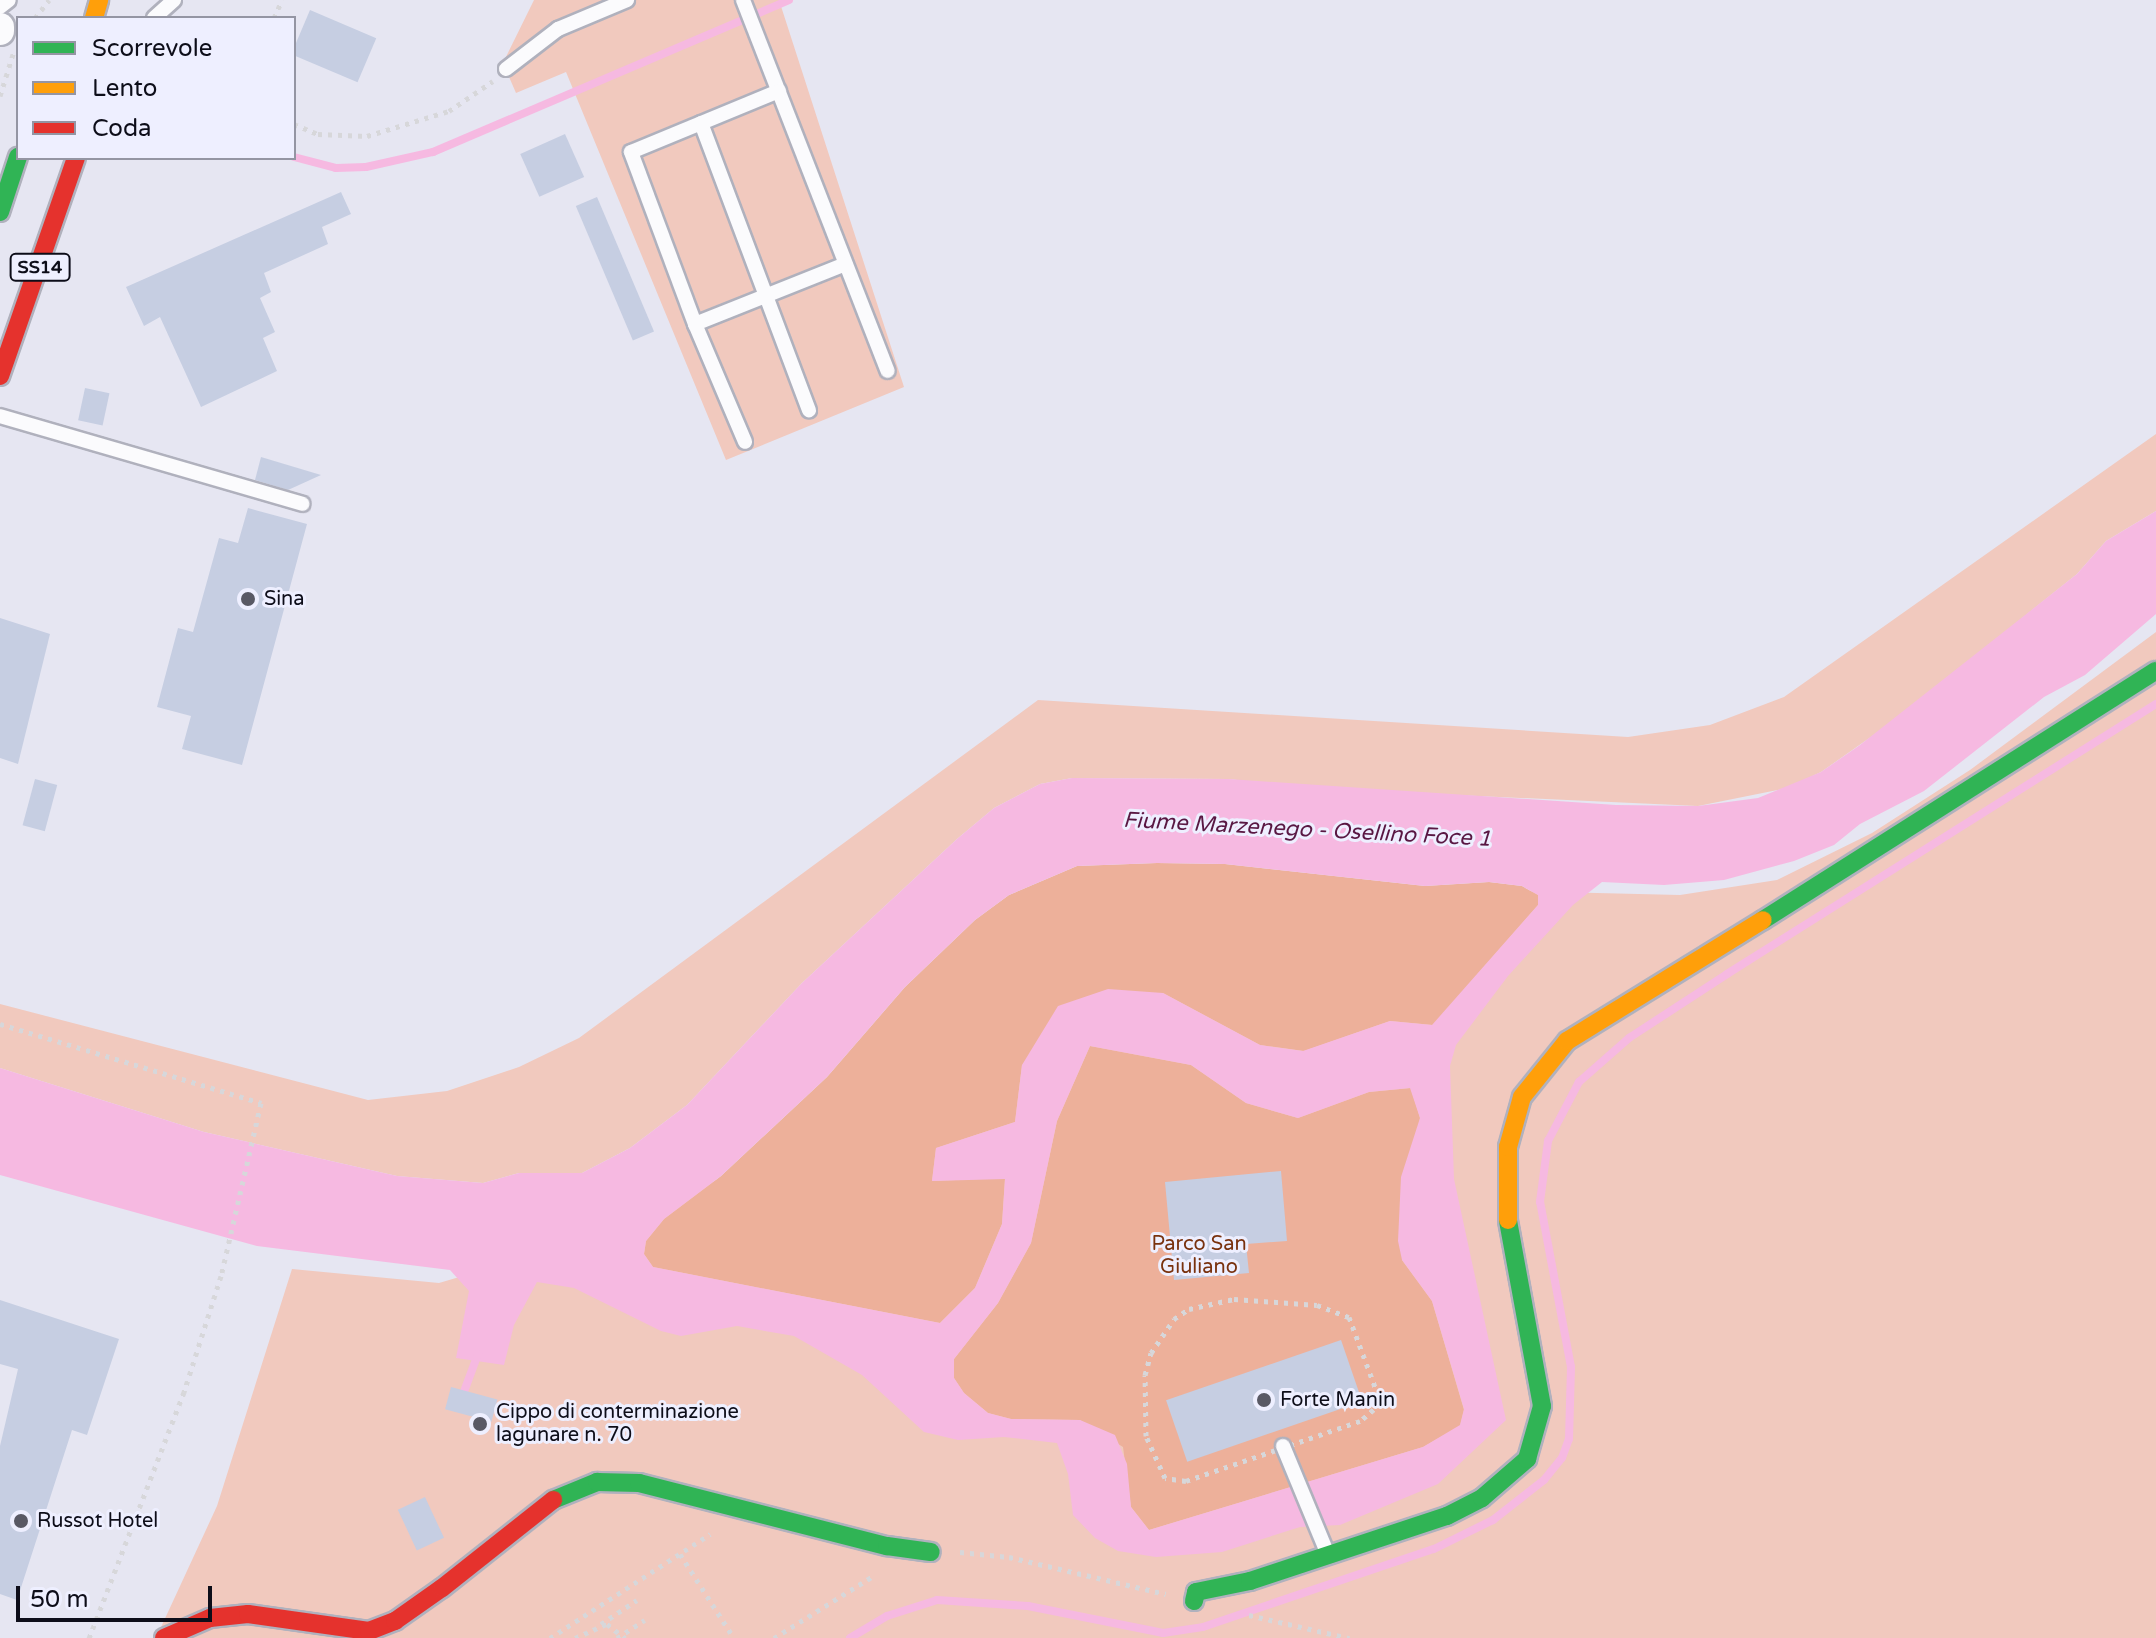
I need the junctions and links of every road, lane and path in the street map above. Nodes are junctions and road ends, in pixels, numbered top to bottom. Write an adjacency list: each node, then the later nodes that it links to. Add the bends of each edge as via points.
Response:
1 (9, 0): 6 (lane)
2 (49, 0): 7 (path)
3 (174, 0): 8 (lane)
4 (627, 0): 9 (lane, via 558,29)
5 (743, 0): 11 (lane)
6 (0, 7)
7 (37, 16)
8 (156, 16)
9 (506, 69): 14 (path, via 478,96 449,111 381,132 318,134)
10 (7, 73): 12 (path)
11 (779, 91): 13 (lane); 20 (lane)
12 (0, 96)
13 (701, 123): 21 (lane); 22 (lane, via 631,152)
14 (296, 125)
15 (16, 154): 18 (street)
16 (17, 160): 19 (street)
17 (75, 160): 24 (street, SS14)
18 (0, 187)
19 (0, 212)
20 (846, 264): 21 (lane); 23 (lane)
21 (767, 295): 22 (lane); 25 (lane)
22 (695, 324): 27 (lane)
23 (888, 371)
24 (0, 376)
25 (809, 410)
26 (0, 416): 28 (lane)
27 (745, 442)
28 (302, 504)
29 (2156, 671): 35 (street, via 1943,810 1589,1024 1554,1054 1522,1097 1505,1180 1513,1259 1542,1406 1527,1459 1491,1492 1447,1516)
30 (0, 1024): 43 (path, via 261,1103 225,1255 184,1392)
31 (1283, 1446): 31 (path, via 1360,1421 1381,1403 1349,1317 1317,1305 1234,1299 1189,1309 1174,1319 1160,1333 1145,1375 1146,1436 1165,1478 1186,1481); 35 (lane)
32 (744, 1511): 33 (street); 34 (path); 44 (street, via 639,1483 597,1482 557,1497 395,1621 369,1631 248,1614 210,1618)
33 (931, 1552): 38 (path, via 1009,1557)
34 (680, 1554): 45 (path); 47 (path)
35 (1329, 1556): 38 (street, via 1196,1592)
36 (882, 1572): 48 (path)
37 (637, 1600): 41 (path)
38 (1194, 1601)
39 (1258, 1617): 49 (path)
40 (645, 1620): 42 (path)
41 (600, 1625): 42 (path); 46 (path)
42 (622, 1637)
43 (89, 1638)
44 (164, 1638)
45 (550, 1638)
46 (575, 1638)
47 (734, 1638)
48 (774, 1638)
49 (1349, 1638)

